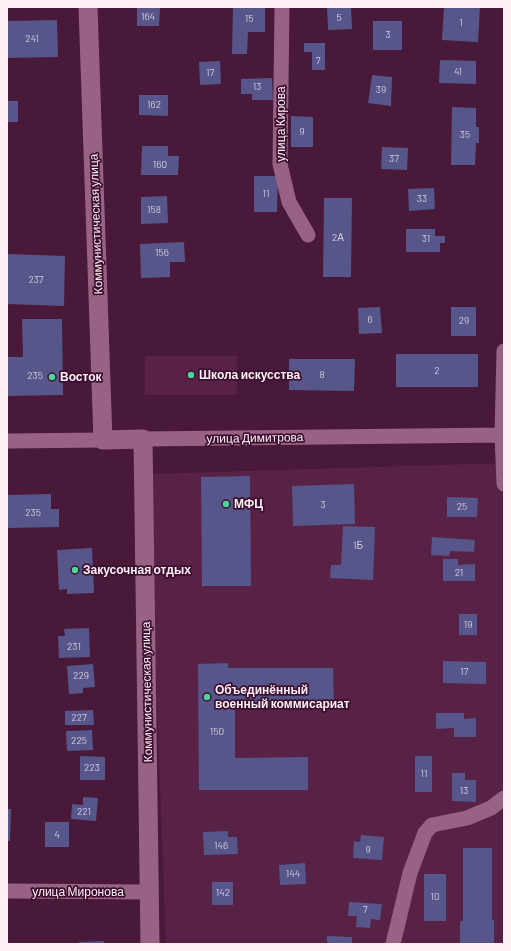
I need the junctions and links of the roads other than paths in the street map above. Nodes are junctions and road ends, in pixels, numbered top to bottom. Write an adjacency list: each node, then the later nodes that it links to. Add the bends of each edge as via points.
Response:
1 (88, 7): 6 (street, Коммунистическая улица)
2 (282, 7): 3 (street, улица Кирова, via 280,164 289,202)
3 (308, 235)
4 (504, 350): 5 (street)
5 (502, 435): 7 (street, улица Димитрова); 9 (street)
6 (103, 440): 7 (street, улица Димитрова); 8 (street, улица Димитрова)
7 (143, 440): 12 (street, Коммунистическая улица)
8 (7, 441)
9 (504, 484)
10 (504, 798): 14 (street, via 491,808 467,818 432,825 425,833 410,873)
11 (7, 892): 12 (street, улица Миронова)
12 (149, 892): 13 (street, Коммунистическая улица)
13 (150, 944)
14 (393, 944)

